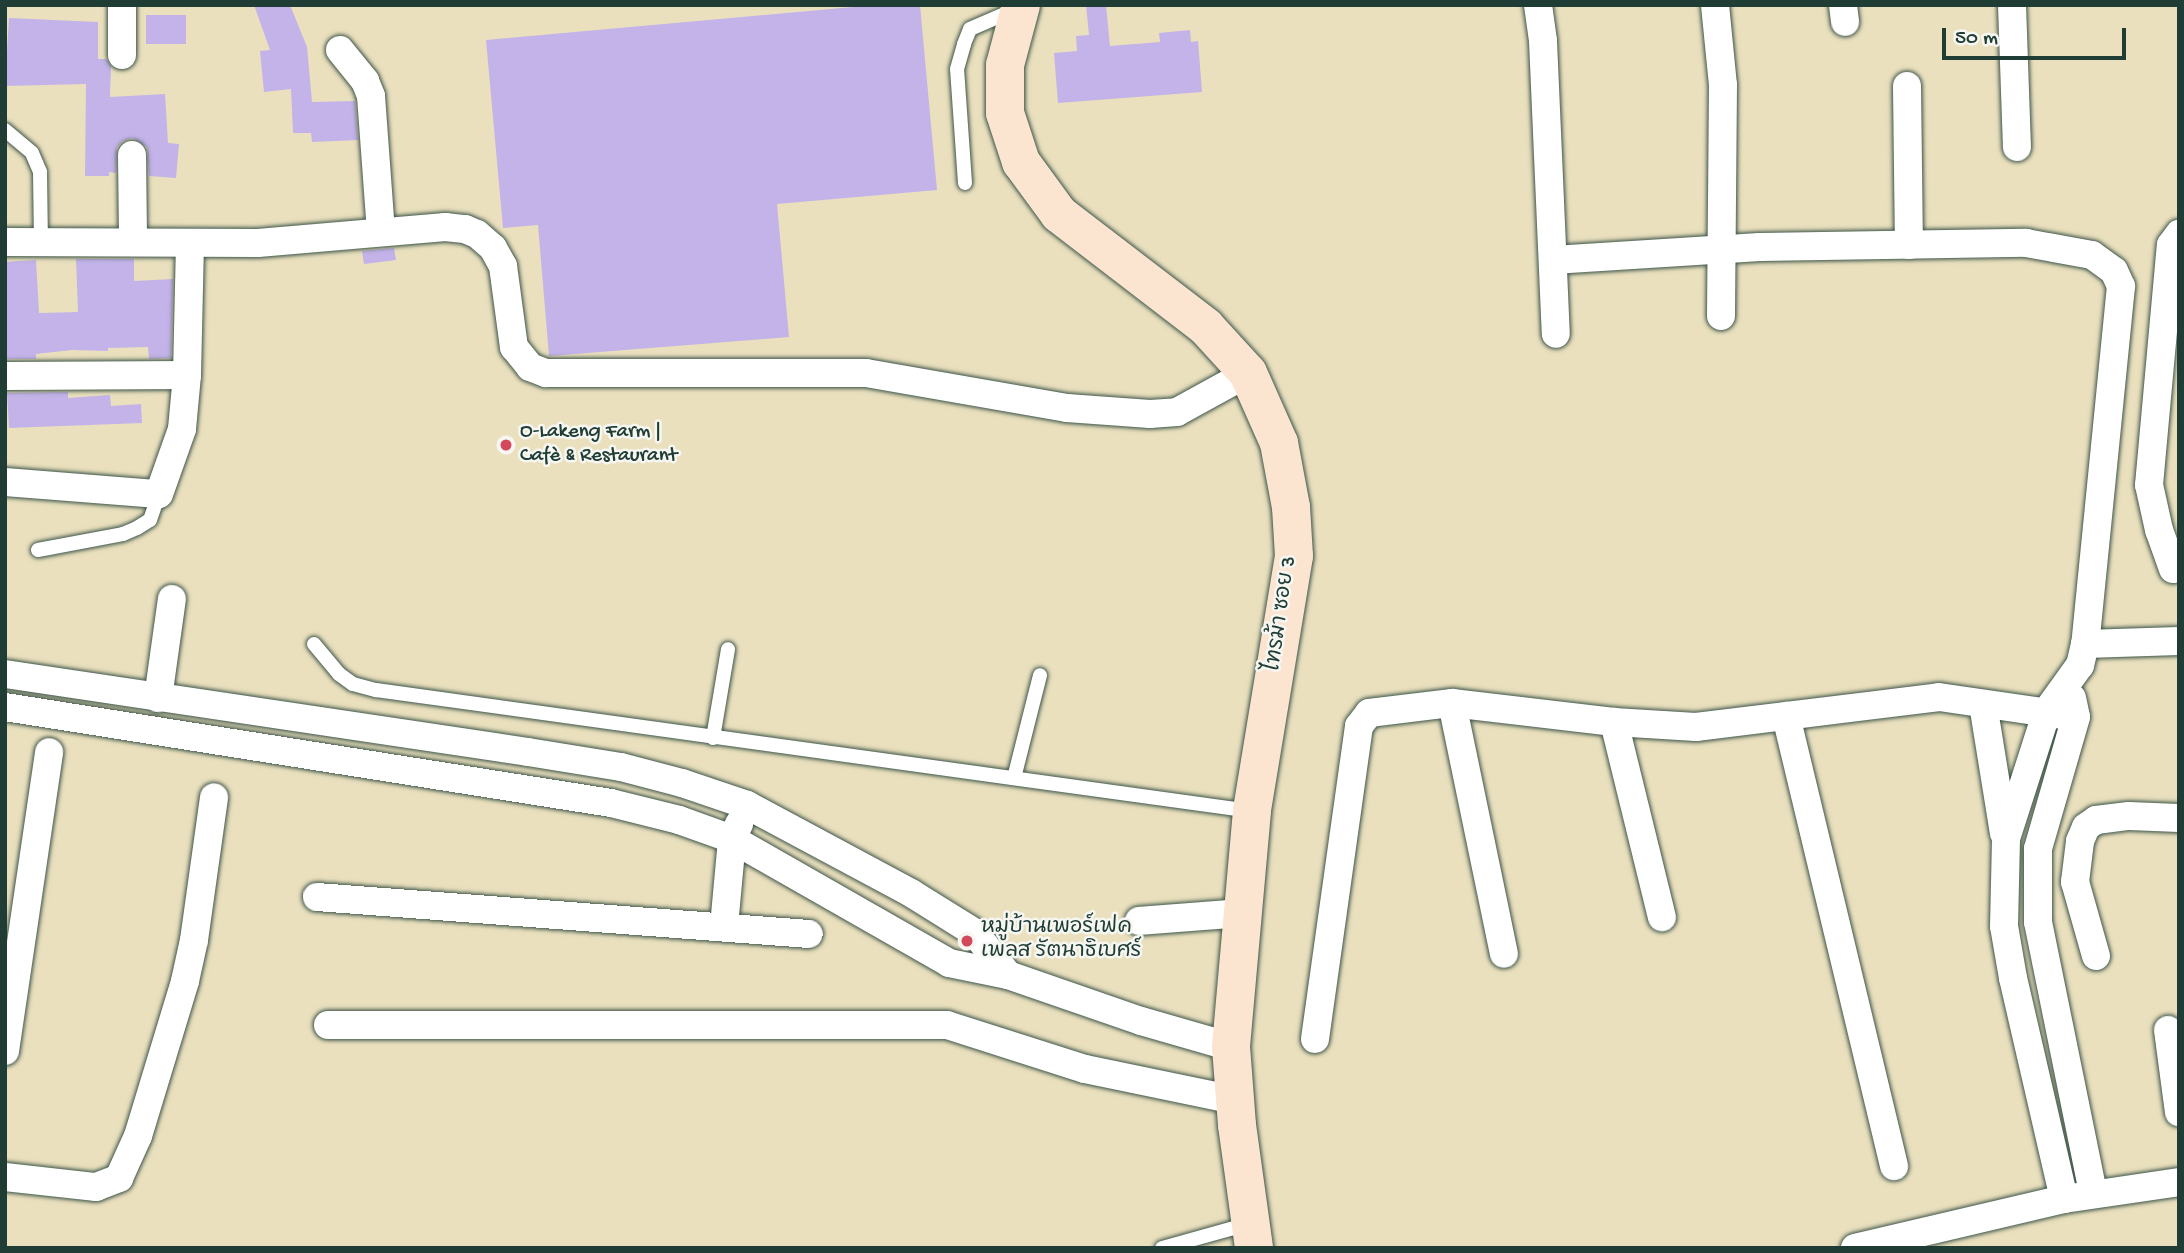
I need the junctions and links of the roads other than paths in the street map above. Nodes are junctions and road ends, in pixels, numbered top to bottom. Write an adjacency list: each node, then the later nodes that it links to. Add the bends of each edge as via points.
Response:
1 (122, 5): 7 (street)
2 (1538, 5): 21 (street, via 1544,41)
3 (1715, 5): 20 (street, via 1723,85)
4 (2011, 5): 10 (street)
5 (1020, 6): 12 (lane, via 970,29 964,44 957,69); 24 (street, ไทรม้า ซอย 3, via 1005,65 1005,113 1021,162 1059,214 1206,327)
6 (340, 50): 13 (street, via 371,96)
7 (122, 55)
8 (1907, 86): 19 (street)
9 (5, 130): 15 (lane, via 32,153 40,172)
10 (2017, 147)
11 (132, 155): 17 (street)
12 (965, 183)
13 (381, 232): 18 (street); 24 (street, via 445,227 477,234 493,248 503,266 514,347 530,367 546,373 866,373 1067,408 1150,414 1177,412)
14 (2179, 234): 30 (street, via 2171,245 2149,485)
15 (41, 241): 16 (street); 17 (street)
16 (5, 242)
17 (133, 242): 18 (street)
18 (196, 244): 25 (street)
19 (1909, 245): 20 (street); 34 (street, via 2026,243 2092,255 2114,271 2121,286)
20 (1722, 249): 21 (street); 22 (street)
21 (1553, 260): 23 (street)
22 (1721, 316)
23 (1556, 334)
24 (1248, 373): 54 (street, ไทรม้า ซอย 3, via 1279,443 1294,556)
25 (187, 375): 26 (street); 28 (street, via 182,429)
26 (5, 376)
27 (5, 482): 28 (street)
28 (159, 494): 29 (lane, via 150,520 137,528)
29 (38, 550)
30 (2173, 569)
31 (172, 599): 39 (street)
32 (2179, 641): 34 (street)
33 (314, 644): 48 (lane, via 339,674 376,690)
34 (2085, 644): 38 (street)
35 (728, 649): 48 (lane)
36 (5, 674): 39 (street)
37 (1041, 675): 51 (lane)
38 (2069, 685): 43 (street); 46 (street)
39 (158, 698): 44 (street)
40 (1452, 703): 47 (street); 64 (street); 69 (street, via 1369,712 1359,726)
41 (1983, 704): 43 (street); 45 (street, via 1939,697); 57 (street)
42 (5, 707): 49 (street)
43 (2047, 711): 46 (street); 57 (street)
44 (289, 716): 49 (street); 53 (street, via 621,767)
45 (1786, 716): 47 (street, via 1696,727); 74 (street)
46 (2076, 717): 77 (street, via 2038,849 2038,922)
47 (1614, 722): 60 (street)
48 (713, 738): 51 (lane)
49 (287, 749): 56 (street, via 611,803)
50 (49, 752): 71 (street)
51 (1014, 778): 54 (lane)
52 (214, 797): 75 (street, via 185,981 138,1136 119,1178 96,1187)
53 (747, 805): 56 (street); 66 (street, via 911,893 975,933)
54 (1252, 811): 59 (street, ไทรม้า ซอย 3)
55 (2179, 818): 65 (street, via 2129,816 2096,820 2086,827 2076,882)
56 (732, 839): 62 (street); 66 (street, via 949,963)
57 (2006, 839): 78 (street, via 2004,926)
58 (317, 897): 62 (street)
59 (1242, 913): 61 (street); 70 (street, ไทรม้า ซอย 3)
60 (1662, 917)
61 (1139, 920)
62 (724, 926): 63 (street)
63 (809, 934)
64 (1504, 954)
65 (2096, 956)
66 (1008, 975): 70 (street)
67 (328, 1025): 72 (street, via 947,1025 1085,1069)
68 (2168, 1030): 73 (street)
69 (1315, 1039)
70 (1231, 1047): 72 (street, ไทรม้า ซอย 3)
71 (5, 1051)
72 (1235, 1100): 79 (street, ไทรม้า ซอย 3)
73 (2179, 1112)
74 (1894, 1166)
75 (5, 1177)
76 (2179, 1182): 77 (street)
77 (2093, 1193): 78 (street)
78 (2064, 1199): 81 (street)
79 (1251, 1236): 80 (lane)
80 (1162, 1248)
81 (1855, 1248)

